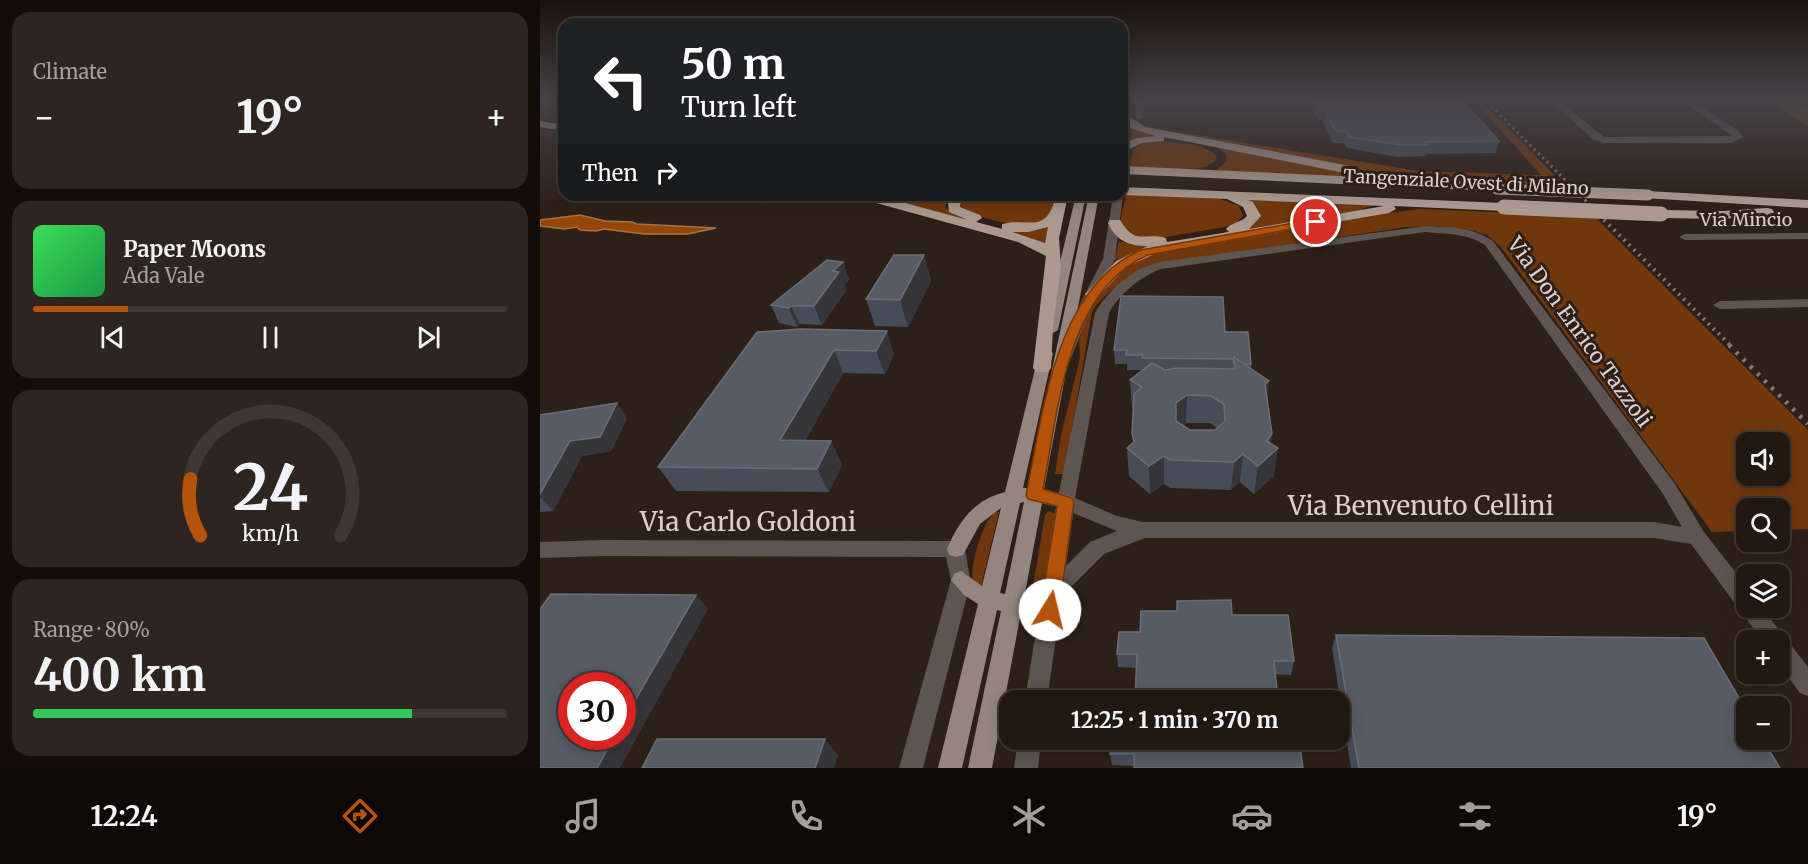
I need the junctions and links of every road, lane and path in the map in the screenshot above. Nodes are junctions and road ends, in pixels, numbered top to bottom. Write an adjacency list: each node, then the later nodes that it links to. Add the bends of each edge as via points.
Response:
1 (1164, 134): 5 (highway)
2 (1168, 134): 5 (highway)
3 (1592, 134): 4 (street, via 1605,140 1731,140 1738,136)
4 (1735, 134)
5 (1175, 136): 12 (highway)
6 (1128, 147): 7 (highway, via 1140,141 1164,139 1209,148 1221,153 1225,160 1210,170)
7 (1182, 172): 10 (highway); 12 (highway)
8 (1128, 173): 10 (highway)
9 (1128, 178): 10 (highway, Tangenziale Ovest di Milano)
10 (1139, 181): 11 (highway, Tangenziale Ovest di Milano); 13 (highway); 14 (highway, Tangenziale Ovest di Milano); 15 (highway); 23 (highway, Tangenziale Ovest di Milano)
11 (1128, 183)
12 (1425, 183): 14 (highway)
13 (1128, 187)
14 (1496, 188): 24 (highway, Tangenziale Ovest di Milano, bridge)
15 (1225, 195): 22 (highway); 27 (highway, via 1250,207 1252,221 1219,232 1151,242 1127,238)
16 (884, 201): 30 (highway, via 1023,239)
17 (956, 201): 25 (highway, via 957,212 1010,228 1038,227)
18 (1060, 201): 25 (highway)
19 (1080, 201): 34 (main road)
20 (1093, 201): 35 (main road)
21 (1117, 201): 27 (street)
22 (1445, 204): 23 (highway); 31 (highway, via 1389,209 1153,249 1121,264)
23 (1504, 204): 26 (highway, bridge)
24 (1808, 204)
25 (1057, 213): 30 (highway)
26 (1808, 214)
27 (1114, 223): 31 (street, via 1109,259)
28 (1684, 237): 29 (street, Via Mincio)
29 (1808, 237)
30 (1053, 255): 34 (highway)
31 (1093, 294): 35 (street)
32 (1808, 303): 33 (street)
33 (1720, 305)
34 (1042, 369): 37 (main road)
35 (1059, 369): 36 (main road)
36 (1034, 495): 37 (main road); 38 (main road); 47 (main road)
37 (1014, 496): 41 (main road, via 997,501 970,521); 46 (main road)
38 (1066, 502): 39 (street, via 1114,523); 40 (street, Via Don Enrico Tazzoli, via 1102,313 1108,302 1143,274 1160,266 1419,230 1451,230 1475,235 1491,245 1669,489); 45 (street)
39 (1143, 530): 40 (street, Via Benvenuto Cellini, via 1654,530); 45 (street, via 1097,548)
40 (1697, 537): 44 (street, Via Don Enrico Tazzoli)
41 (956, 549): 42 (street, Via Carlo Goldoni); 43 (street)
42 (540, 550)
43 (961, 580): 46 (main road, via 973,593); 52 (street)
44 (1736, 589)
45 (1052, 592): 47 (main road); 50 (street)
46 (989, 601): 47 (main road); 53 (main road)
47 (1012, 604): 54 (main road)
48 (1790, 661): 49 (street)
49 (1808, 685)
50 (1037, 690)
51 (1029, 750): 55 (street)
52 (911, 768)
53 (950, 768)
54 (980, 768)
55 (1026, 768)

